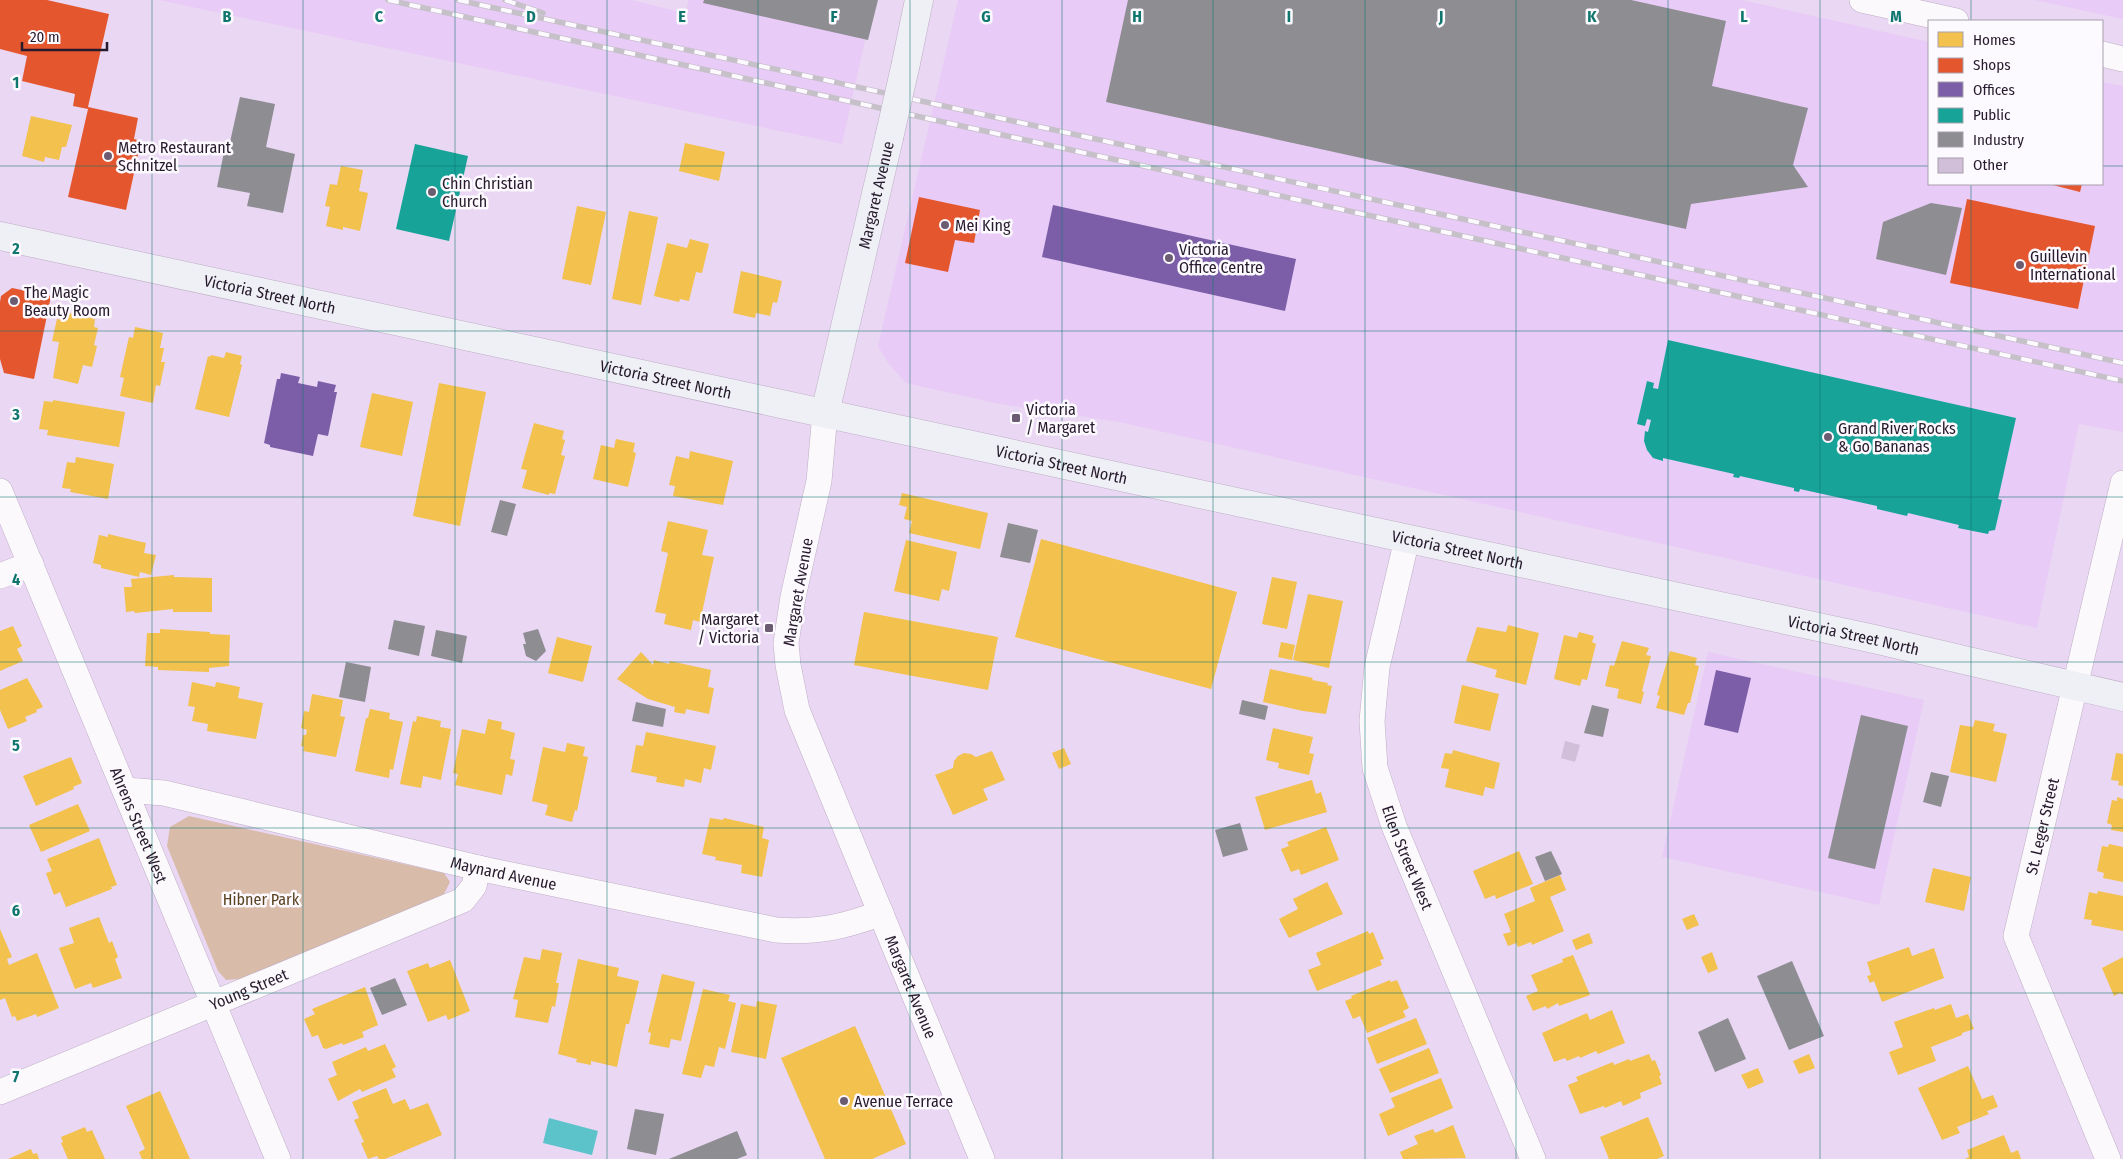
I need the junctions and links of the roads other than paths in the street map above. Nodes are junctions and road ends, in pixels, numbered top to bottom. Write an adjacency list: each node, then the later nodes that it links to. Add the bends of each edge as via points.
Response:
1 (919, 0): 7 (main road, Margaret Avenue, bridge)
2 (1862, 0): 3 (street)
3 (1952, 20)
4 (2103, 54): 5 (street)
5 (2123, 59)
6 (0, 236): 7 (main road, Victoria Street North)
7 (825, 413): 10 (main road, Victoria Street North); 17 (street, Margaret Avenue, via 819,482 793,596 786,643 788,664 797,710)
8 (2123, 483): 13 (street, St. Leger Street)
9 (0, 491): 11 (street, Ahrens Street West)
10 (1407, 539): 13 (main road, Victoria Street North, via 1874,639); 22 (street, Ellen Street West, via 1377,668 1372,722 1375,768 1394,826)
11 (31, 564): 12 (street); 15 (street, Ahrens Street West)
12 (0, 576)
13 (2074, 686): 14 (main road, Victoria Street North); 23 (street, St. Leger Street, via 2016,936)
14 (2123, 696)
15 (125, 790): 16 (street, Maynard Avenue, via 164,792); 18 (street, Ahrens Street West)
16 (478, 868): 17 (street, Maynard Avenue, via 776,930 804,932 832,928); 18 (street, Young Street, via 474,886 463,900)
17 (882, 913): 21 (street, Margaret Avenue)
18 (213, 1004): 19 (street, Young Street); 20 (street, Ahrens Street West)
19 (0, 1092)
20 (278, 1159)
21 (982, 1159)
22 (1532, 1159)
23 (2108, 1159)

